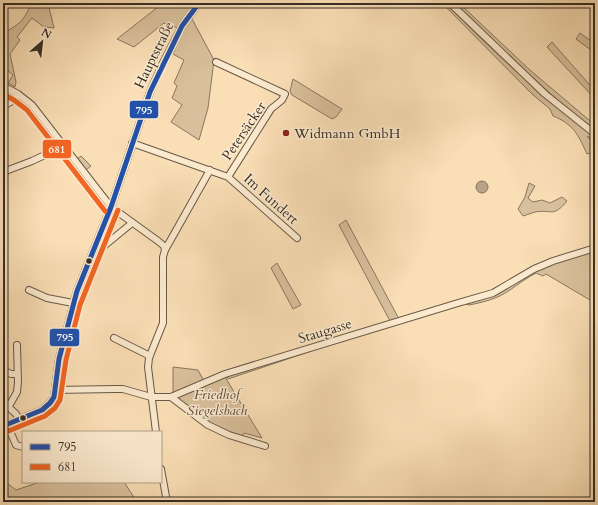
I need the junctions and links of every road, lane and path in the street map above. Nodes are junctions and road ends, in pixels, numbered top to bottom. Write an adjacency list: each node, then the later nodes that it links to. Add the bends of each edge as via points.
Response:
1 (5, 3): 4 (street)
2 (199, 3): 10 (main road, Hauptstraße, via 180,31 156,78)
3 (450, 3): 9 (street, via 545,94)
4 (3, 6)
5 (216, 62): 14 (street, Petersäcker, via 285,94 271,109)
6 (3, 86): 7 (street)
7 (18, 94): 8 (street, via 11,103); 11 (street, via 32,105)
8 (3, 106)
9 (595, 134)
10 (132, 143): 12 (street, Petersäcker); 15 (main road, Hauptstraße)
11 (64, 146): 13 (street); 15 (street)
12 (210, 170): 14 (street, Petersäcker); 20 (street)
13 (3, 172)
14 (228, 177): 17 (street, Im Fundert)
15 (110, 207): 16 (street); 22 (main road, Hauptstraße)
16 (132, 223): 18 (street); 20 (street, via 164,246)
17 (297, 238)
18 (104, 246)
19 (595, 248): 30 (street, Staugasse, via 554,260 479,298 258,363)
20 (165, 250): 25 (street, via 163,323)
21 (29, 290): 22 (street, via 47,298)
22 (73, 303): 28 (main road, Hauptstraße, via 59,359)
23 (114, 338): 25 (street)
24 (17, 344): 27 (street)
25 (150, 356): 29 (street, via 148,367)
26 (3, 370): 27 (street)
27 (17, 374): 32 (street, via 17,392)
28 (55, 390): 29 (street, Staugasse, via 123,389); 33 (main road, Hauptstraße, via 54,397 42,410)
29 (151, 397): 30 (street, Staugasse); 35 (street)
30 (171, 397): 36 (street, via 208,425 229,435)
31 (3, 402): 32 (street)
32 (9, 406): 33 (street)
33 (19, 419): 34 (main road, Hauptstraße)
34 (5, 425): 37 (street, via 16,445)
35 (156, 431)
36 (265, 446)
37 (22, 447)
38 (162, 474): 39 (street)
39 (167, 502)

